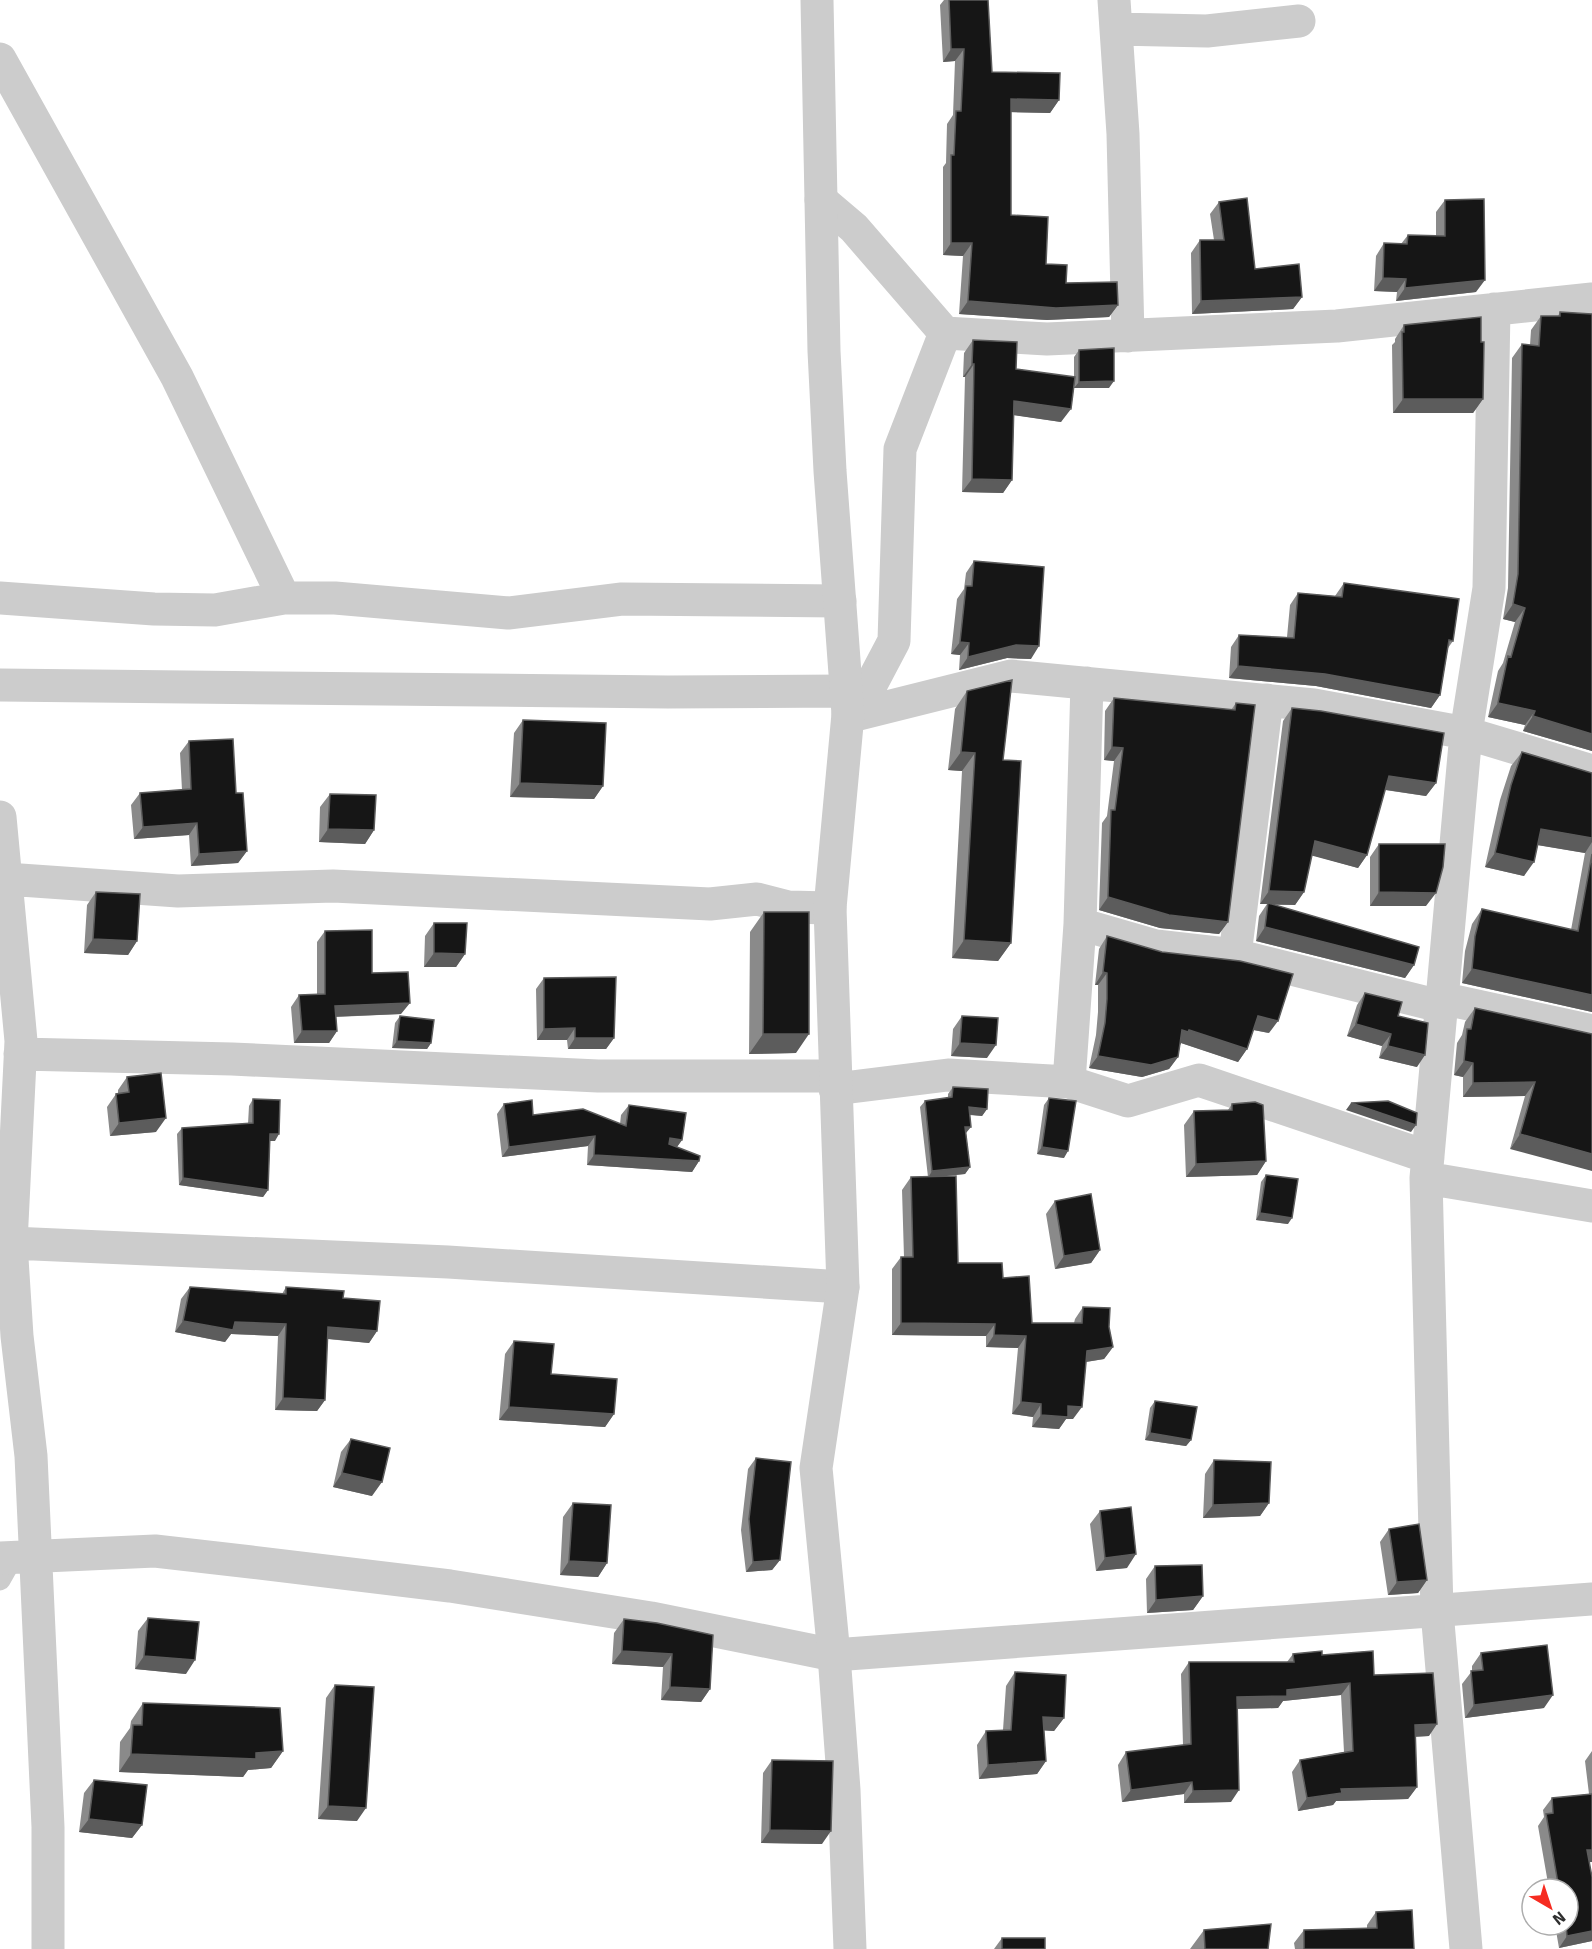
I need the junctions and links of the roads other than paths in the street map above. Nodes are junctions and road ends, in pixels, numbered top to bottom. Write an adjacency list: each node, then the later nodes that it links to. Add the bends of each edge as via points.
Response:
1 (817, 0): 5 (street)
2 (1115, 14): 3 (street, via 1207,31); 9 (street)
3 (1299, 21)
4 (0, 59): 11 (street, via 177,377)
5 (821, 200): 8 (street, via 854,228); 12 (street, via 824,362)
6 (1592, 299): 7 (street)
7 (1494, 309): 9 (street, via 1337,326); 17 (street, via 1489,588)
8 (945, 333): 9 (street, via 1047,339); 16 (street, via 900,449 894,641)
9 (1128, 336)
10 (0, 598): 11 (street, via 215,610)
11 (284, 598): 12 (street, via 335,598 508,613 622,599)
12 (840, 601): 16 (street)
13 (1087, 683): 15 (street); 16 (street, via 1011,676); 22 (street)
14 (0, 685): 16 (street, via 668,692)
15 (1267, 700): 17 (street); 23 (street)
16 (850, 707): 21 (street)
17 (1466, 733): 18 (street); 24 (street)
18 (1592, 771)
19 (0, 817): 20 (street)
20 (6, 879): 21 (street, via 178,891 333,886 710,904 757,899 788,907); 26 (street)
21 (830, 908): 27 (street)
22 (1080, 924): 23 (street, via 1156,946); 28 (street)
23 (1235, 954): 24 (street)
24 (1440, 1002): 25 (street); 30 (street)
25 (1592, 1031)
26 (20, 1053): 27 (street); 29 (street)
27 (835, 1082): 28 (street, via 948,1076); 33 (street)
28 (1069, 1082): 30 (street, via 1128,1101 1199,1080)
29 (9, 1107): 32 (street)
30 (1427, 1167): 31 (street); 36 (street)
31 (1592, 1206)
32 (11, 1243): 33 (street, via 448,1262); 34 (street, via 31,1456)
33 (843, 1287): 37 (street, via 816,1468)
34 (12, 1562): 37 (street, via 155,1551 415,1582 651,1618); 38 (street, via 48,1827)
35 (1592, 1599): 36 (street)
36 (1437, 1611): 37 (street); 40 (street)
37 (834, 1655): 39 (street)
38 (48, 1949)
39 (850, 1949)
40 (1466, 1949)

